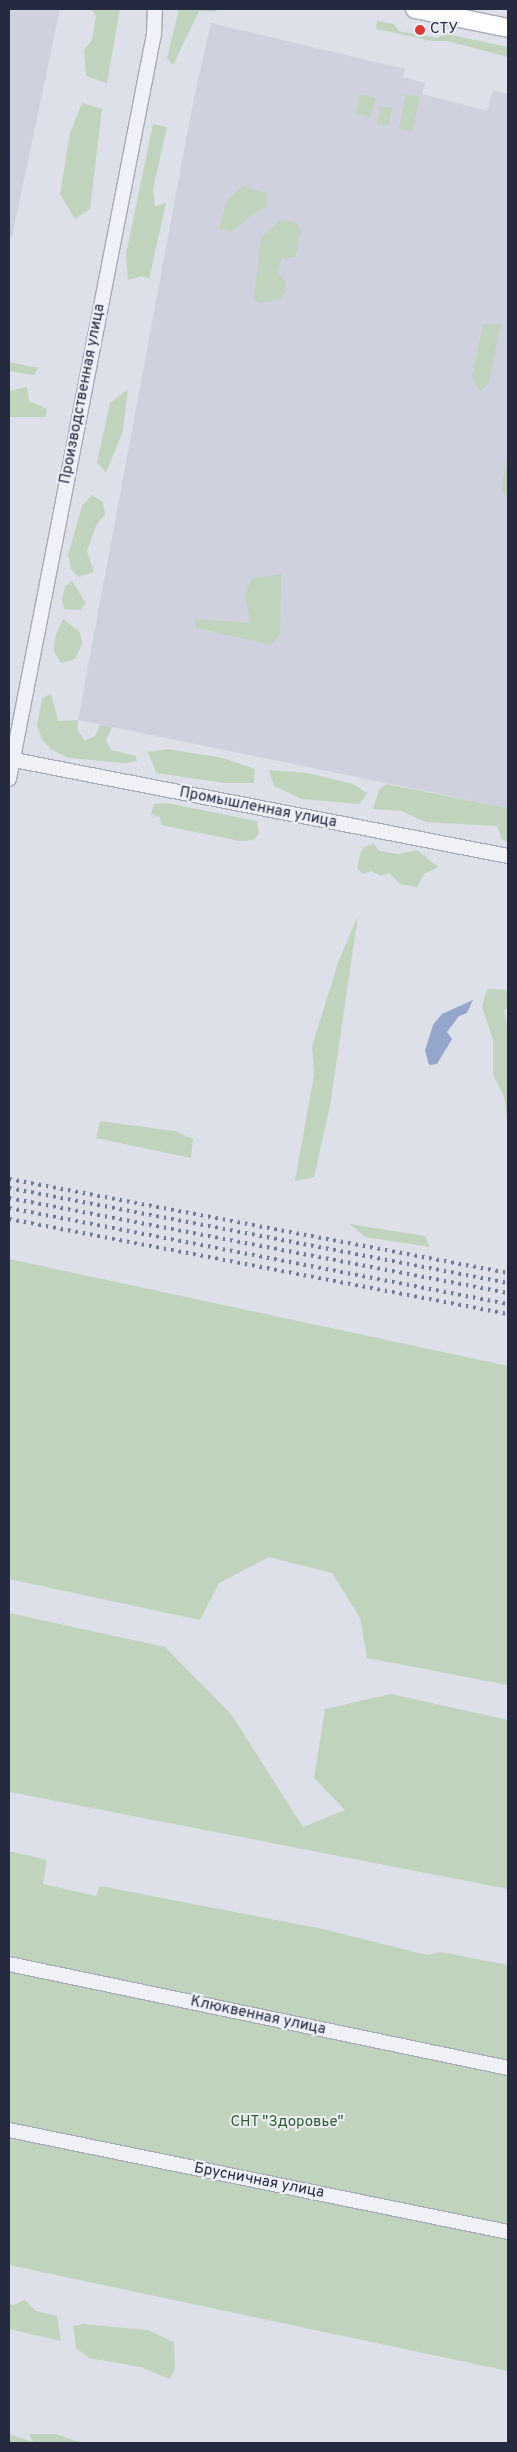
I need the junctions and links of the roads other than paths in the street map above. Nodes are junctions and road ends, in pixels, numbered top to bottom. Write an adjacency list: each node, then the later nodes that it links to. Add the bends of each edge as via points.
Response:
1 (155, 9): 4 (street, Производственная улица, via 154,34)
2 (415, 9): 3 (main road)
3 (508, 28)
4 (11, 759): 5 (street, Производственная улица); 6 (street, Промышленная улица)
5 (9, 779)
6 (508, 856)
7 (9, 1964): 8 (street, Клюквенная улица)
8 (508, 2068)
9 (9, 2130): 10 (street, Брусничная улица)
10 (508, 2232)

